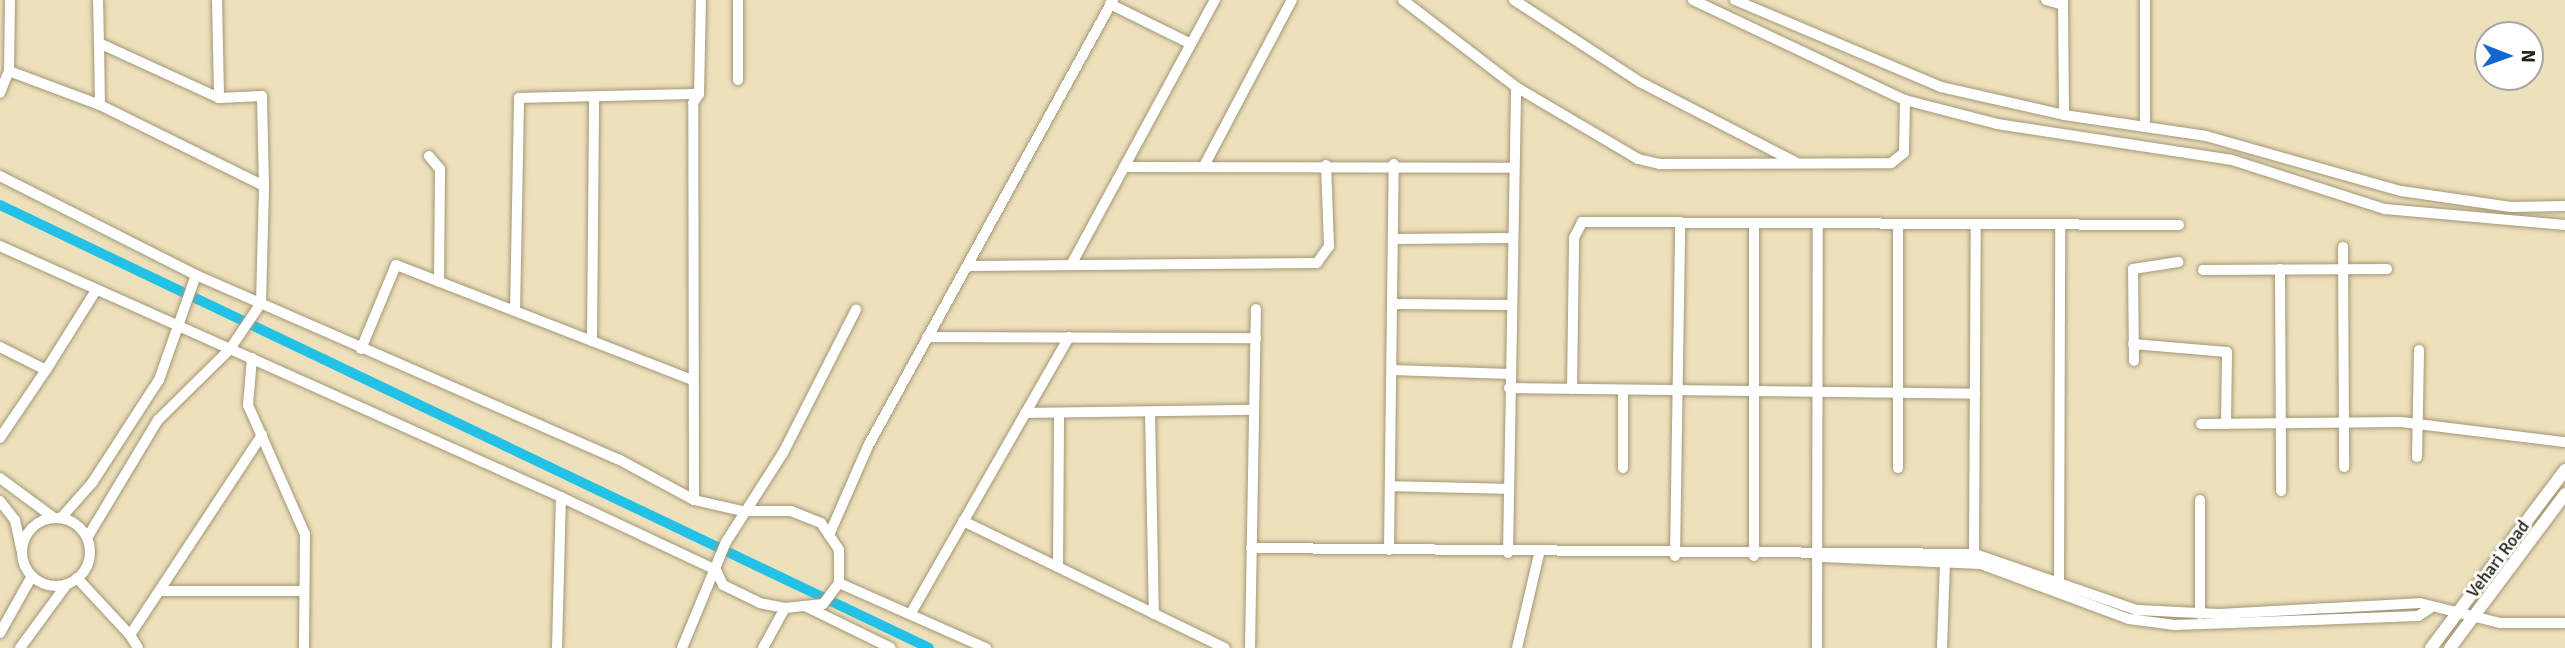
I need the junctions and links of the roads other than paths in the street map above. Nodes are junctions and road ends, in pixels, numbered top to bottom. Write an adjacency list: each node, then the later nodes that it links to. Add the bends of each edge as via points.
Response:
1 (10, 0): 18 (street)
2 (98, 0): 16 (street)
3 (217, 0): 23 (street)
4 (701, 0): 22 (street)
5 (738, 0): 19 (street)
6 (1214, 0): 17 (street)
7 (1292, 0): 33 (street)
8 (1404, 0): 20 (street)
9 (1514, 0): 31 (street, via 1640,82)
10 (1692, 0): 25 (street)
11 (1735, 0): 27 (street, via 1941,87)
12 (2046, 0): 15 (street)
13 (2144, 0): 28 (street)
14 (1112, 2): 17 (street); 53 (street)
15 (2063, 2): 27 (street)
16 (99, 43): 23 (street); 26 (street)
17 (1191, 44): 34 (street)
18 (9, 71): 21 (street); 26 (street)
19 (738, 80)
20 (1516, 88): 31 (street, via 1638,159); 35 (street)
21 (0, 93)
22 (699, 94): 24 (street); 82 (street, via 693,103)
23 (219, 98): 37 (street, via 262,96)
24 (594, 100): 66 (street, via 519,98); 71 (street)
25 (1905, 100): 31 (street, via 1900,160); 45 (street, via 1997,124 2232,160 2385,209)
26 (100, 104): 37 (street)
27 (2064, 115): 28 (street)
28 (2145, 127): 38 (street, via 2206,136 2401,191 2511,207)
29 (429, 156): 59 (street, via 440,169)
30 (1394, 164): 32 (street); 35 (street); 48 (street)
31 (1799, 164)
32 (1326, 165): 33 (street); 52 (street, via 1328,246 1317,263)
33 (1204, 166): 34 (street)
34 (1124, 167): 52 (street)
35 (1514, 168): 47 (street)
36 (0, 176): 58 (street)
37 (264, 186): 61 (street)
38 (2565, 206)
39 (1680, 222): 40 (street); 84 (street, via 1577,223); 86 (street)
40 (1754, 223): 41 (street); 87 (street)
41 (1818, 224): 46 (street); 88 (street)
42 (1976, 225): 43 (street); 46 (street); 90 (street)
43 (2060, 225): 44 (street); 137 (street)
44 (2179, 225)
45 (2565, 225)
46 (1898, 226): 89 (street)
47 (1513, 238): 48 (street); 63 (street)
48 (1393, 239): 62 (street)
49 (0, 246): 60 (street)
50 (2343, 247): 54 (street)
51 (2178, 262): 72 (street, via 2134,265)
52 (1071, 265): 53 (street)
53 (969, 267): 68 (street)
54 (2343, 268): 55 (street); 56 (street); 96 (street)
55 (2280, 269): 57 (street); 95 (street)
56 (2387, 269)
57 (2203, 270)
58 (196, 275): 61 (street); 67 (street)
59 (439, 282): 66 (street); 74 (street, via 396,265)
60 (94, 292): 67 (street); 79 (street)
61 (261, 303): 74 (street); 75 (street)
62 (1392, 304): 63 (street); 80 (street)
63 (1511, 305): 81 (street)
64 (1256, 309): 70 (street)
65 (856, 310): 117 (street, via 783,453)
66 (515, 312): 71 (street)
67 (180, 327): 75 (street); 118 (street, via 159,380 92,484)
68 (927, 337): 69 (street); 120 (street, via 868,446)
69 (1069, 337): 70 (street); 94 (street)
70 (1256, 338): 91 (street)
71 (592, 341): 82 (street)
72 (2133, 344): 78 (street); 98 (street, via 2227,352)
73 (0, 347): 79 (street)
74 (361, 348): 115 (street, via 618,459)
75 (230, 349): 77 (street); 121 (street, via 158,420)
76 (2419, 350): 99 (street)
77 (252, 358): 100 (street, via 248,405); 113 (street)
78 (2134, 361)
79 (46, 370): 101 (street)
80 (1392, 370): 81 (street); 109 (street)
81 (1510, 373): 83 (street)
82 (692, 380): 115 (street)
83 (1509, 388): 84 (street); 110 (street)
84 (1572, 390): 85 (street)
85 (1623, 390): 86 (street); 105 (street)
86 (1677, 391): 87 (street); 127 (street)
87 (1751, 393): 88 (street); 128 (street)
88 (1817, 393): 89 (street); 129 (street)
89 (1899, 393): 90 (street); 106 (street)
90 (1975, 394): 130 (street)
91 (1254, 410): 92 (street); 122 (street)
92 (1150, 412): 93 (street); 145 (street)
93 (1059, 413): 94 (street); 132 (street)
94 (1025, 414): 119 (street)
95 (2281, 423): 96 (street); 98 (street); 111 (street)
96 (2344, 423): 99 (street); 104 (street)
97 (2201, 424): 98 (street)
98 (2226, 424)
99 (2418, 424): 102 (street); 103 (street)
100 (262, 435): 138 (street); 139 (street, via 305,534)
101 (0, 438)
102 (2565, 442)
103 (2417, 457)
104 (2344, 467)
105 (1623, 468)
106 (1898, 468)
107 (2565, 470): 144 (main road, Vehari Road)
108 (0, 478): 118 (street)
109 (1390, 486): 110 (street); 124 (street)
110 (1508, 489): 125 (street)
111 (2281, 491)
112 (2565, 494): 147 (main road, Vehari Road)
113 (561, 497): 133 (street); 154 (street)
114 (0, 500): 123 (street, via 15,520)
115 (694, 500): 117 (street)
116 (2200, 500): 146 (street)
117 (742, 511): 120 (street, via 792,511 821,523); 133 (street)
118 (57, 518): 121 (street); 123 (street, via 29,530)
119 (963, 521): 132 (street); 143 (street)
120 (829, 535): 136 (street, via 839,550)
121 (87, 538): 135 (street, via 89,560)
122 (1251, 548): 124 (street); 160 (street)
123 (22, 549): 134 (street)
124 (1389, 551): 125 (street)
125 (1508, 553): 126 (street)
126 (1539, 554): 127 (street); 161 (street)
127 (1675, 556): 128 (street)
128 (1754, 556): 129 (street)
129 (1819, 557): 130 (street); 131 (street); 162 (street)
130 (1974, 558): 131 (street); 137 (street); 142 (street, via 2129,620 2175,625 2418,616)
131 (1945, 562): 163 (street)
132 (1058, 567): 145 (street)
133 (716, 570): 141 (street, via 723,585); 155 (street)
134 (32, 576): 135 (street, via 52,586); 149 (street)
135 (72, 581): 150 (street); 151 (street)
136 (839, 583): 140 (street, via 823,604); 143 (street)
137 (2059, 584): 146 (street, via 2137,610)
138 (161, 591): 139 (street); 150 (street)
139 (304, 591): 153 (street)
140 (806, 607): 141 (street); 157 (street)
141 (785, 608): 156 (street)
142 (2429, 609): 144 (street); 146 (street, via 2420,603)
143 (911, 613): 158 (street)
144 (2458, 613): 147 (street); 164 (main road, Vehari Road)
145 (1154, 614): 159 (street)
146 (2200, 614)
147 (2473, 617): 148 (street); 165 (main road, Vehari Road)
148 (2565, 623)
149 (0, 633)
150 (130, 635): 152 (street)
151 (20, 648)
152 (138, 648)
153 (304, 648)
154 (557, 648)
155 (682, 648)
156 (763, 648)
157 (891, 648)
158 (986, 648)
159 (1225, 648)
160 (1250, 648)
161 (1517, 648)
162 (1817, 648)
163 (1942, 648)
164 (2431, 648)
165 (2450, 648)

